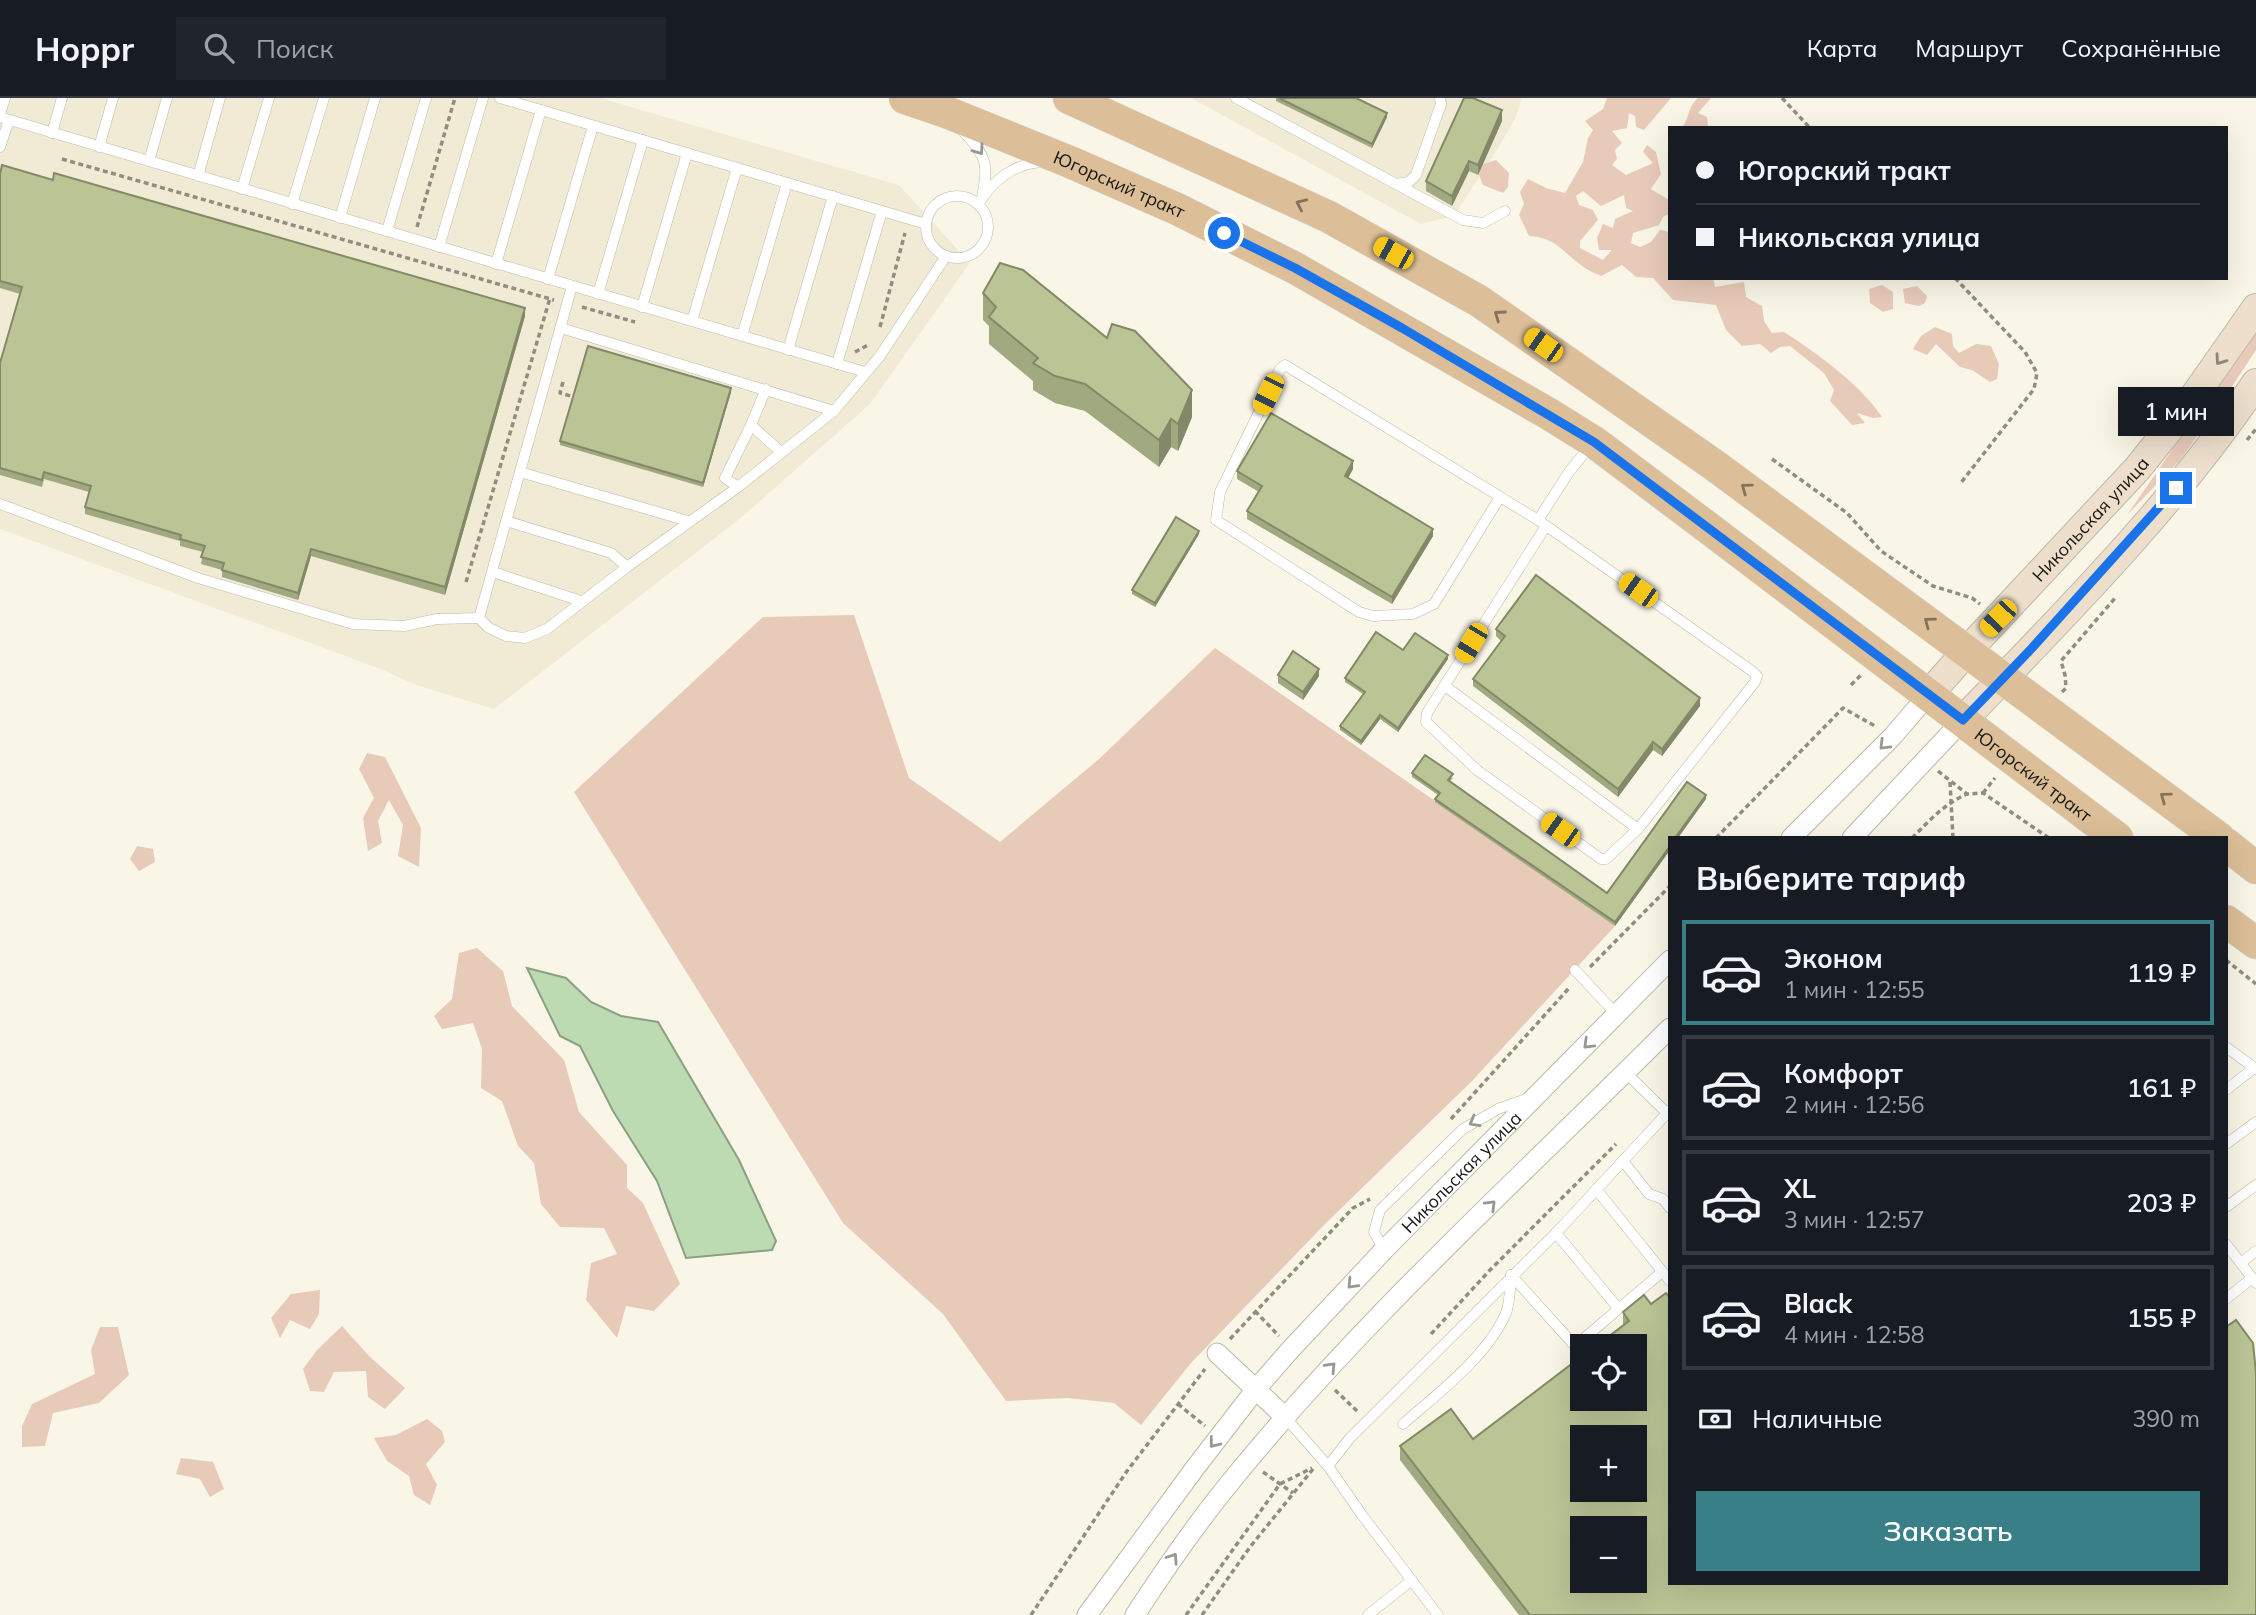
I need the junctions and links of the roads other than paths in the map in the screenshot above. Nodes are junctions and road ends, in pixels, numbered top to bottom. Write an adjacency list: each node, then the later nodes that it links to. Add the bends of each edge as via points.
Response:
1 (5, 98): 18 (lane)
2 (62, 98): 20 (lane)
3 (113, 98): 23 (lane)
4 (167, 98): 25 (lane)
5 (220, 98): 28 (lane)
6 (269, 98): 31 (lane)
7 (324, 98): 34 (lane)
8 (375, 98): 37 (lane)
9 (426, 98): 39 (lane)
10 (483, 98): 40 (lane)
11 (500, 98): 16 (lane)
12 (905, 98): 17 (main road, Югорский тракт)
13 (1069, 98): 71 (main road, one-way to 13, via 1714,465 1479,301 1329,217)
14 (1236, 98): 30 (lane)
15 (1440, 98): 30 (lane, via 1416,175)
16 (541, 110): 19 (lane); 42 (lane)
17 (946, 112): 26 (main road, Югорский тракт); 33 (lane, one-way to 33, via 986,161)
18 (3, 117): 20 (lane); 22 (lane)
19 (593, 126): 21 (lane); 43 (lane)
20 (52, 133): 23 (lane)
21 (643, 140): 24 (lane); 45 (lane)
22 (0, 147)
23 (99, 147): 25 (lane)
24 (687, 153): 27 (lane); 46 (lane)
25 (149, 161): 28 (lane)
26 (1070, 162): 33 (lane, via 1031,163 1010,170); 58 (main road, Югорский тракт, via 1295,268)
27 (737, 168): 29 (lane); 48 (lane)
28 (198, 176): 31 (lane)
29 (787, 183): 32 (lane); 50 (lane)
30 (1397, 184): 36 (lane, via 1463,220 1483,223)
31 (242, 189): 34 (lane)
32 (833, 196): 35 (lane); 51 (lane)
33 (981, 200): 38 (lane, via 959,196 940,201); 41 (lane, via 989,229 982,247 965,257)
34 (292, 204): 37 (lane)
35 (882, 211): 38 (lane); 52 (lane)
36 (1505, 211)
37 (340, 218): 39 (lane)
38 (926, 224): 41 (lane, via 931,244)
39 (387, 232): 40 (lane)
40 (439, 247): 42 (lane)
41 (946, 257): 53 (lane)
42 (496, 264): 43 (lane)
43 (548, 279): 44 (lane)
44 (572, 286): 45 (lane); 49 (lane)
45 (597, 294): 46 (lane)
46 (642, 307): 48 (lane)
47 (2256, 308): 71 (street, Никольская улица, one-way to 71, via 2137,468)
48 (692, 321): 50 (lane)
49 (561, 327): 55 (lane); 60 (lane)
50 (742, 336): 51 (lane)
51 (788, 350): 52 (lane)
52 (837, 364): 53 (lane)
53 (865, 372): 56 (lane)
54 (2256, 383): 72 (street, via 2158,509)
55 (766, 389): 56 (lane); 57 (lane)
56 (834, 411): 59 (lane)
57 (751, 425): 59 (lane); 61 (lane, via 725,478)
58 (1594, 442): 66 (lane, via 1569,472); 74 (main road, Югорский тракт)
59 (781, 452): 61 (lane)
60 (520, 472): 64 (lane); 65 (lane)
61 (738, 487): 65 (lane)
62 (1500, 497): 62 (lane, via 1434,604 1413,614 1359,612 1216,520 1220,492 1285,365); 66 (lane)
63 (0, 504): 70 (lane, via 198,578 353,624 404,626)
64 (506, 521): 67 (lane, via 611,553); 68 (lane)
65 (688, 521): 67 (lane)
66 (1542, 523): 73 (lane); 76 (lane, via 1757,676)
67 (626, 567): 69 (lane)
68 (493, 572): 69 (lane); 70 (lane)
69 (581, 601): 70 (lane, via 548,629 525,638 506,636)
70 (479, 618)
71 (1967, 651): 72 (main road); 74 (street, Никольская улица)
72 (2003, 678): 75 (street); 80 (main road, one-way to 72)
73 (1445, 686): 76 (lane); 76 (lane, via 1426,722 1477,771 1601,859 1611,857)
74 (1929, 694): 75 (main road, Югорский тракт); 77 (street, Никольская улица, one-way to 77)
75 (1963, 720): 78 (street); 79 (main road, Югорский тракт)
76 (1638, 829)
77 (1793, 836)
78 (1854, 836)
79 (2114, 836)
80 (2216, 836)
81 (2228, 846): 82 (main road)
82 (2256, 868)
83 (2228, 922): 84 (main road)
84 (2256, 943)
85 (1668, 962): 87 (street, Никольская улица)
86 (1578, 973): 87 (lane)
87 (1616, 1014): 93 (street, Никольская улица, one-way to 93)
88 (1668, 1030): 91 (street)
89 (2228, 1049): 90 (lane)
90 (2255, 1069): 92 (lane)
91 (1625, 1072): 94 (lane); 115 (street, one-way to 91, via 1413,1281)
92 (2228, 1089)
93 (1536, 1095): 104 (street, Никольская улица); 104 (lane, one-way to 104, via 1462,1129 1380,1210 1374,1232)
94 (1668, 1112): 97 (lane)
95 (2256, 1122): 96 (lane)
96 (2228, 1143)
97 (1623, 1161): 99 (lane); 100 (lane, via 1649,1194)
98 (2256, 1185): 101 (lane)
99 (1596, 1189): 102 (lane); 107 (lane)
100 (1668, 1205)
101 (2228, 1206)
102 (1556, 1233): 108 (lane); 112 (lane)
103 (2228, 1246): 106 (lane)
104 (1384, 1250): 114 (street, Никольская улица, one-way to 114)
105 (2256, 1251): 106 (lane)
106 (2242, 1262): 110 (lane)
107 (1662, 1272): 109 (lane); 112 (lane)
108 (1511, 1275): 112 (lane, via 1575,1346); 116 (lane, via 1507,1312 1490,1339 1464,1370); 117 (lane)
109 (1668, 1279)
110 (2254, 1281): 111 (lane)
111 (2228, 1298)
112 (1618, 1308)
113 (1217, 1353): 114 (street)
114 (1256, 1389): 115 (street); 119 (street, Никольская улица, one-way to 119)
115 (1285, 1417): 117 (lane); 120 (street, one-way to 115, via 1223,1490)
116 (1403, 1424)
117 (1328, 1466): 118 (lane)
118 (1412, 1580): 121 (lane); 122 (lane)
119 (1087, 1615)
120 (1135, 1615)
121 (1368, 1615)
122 (1438, 1615)

